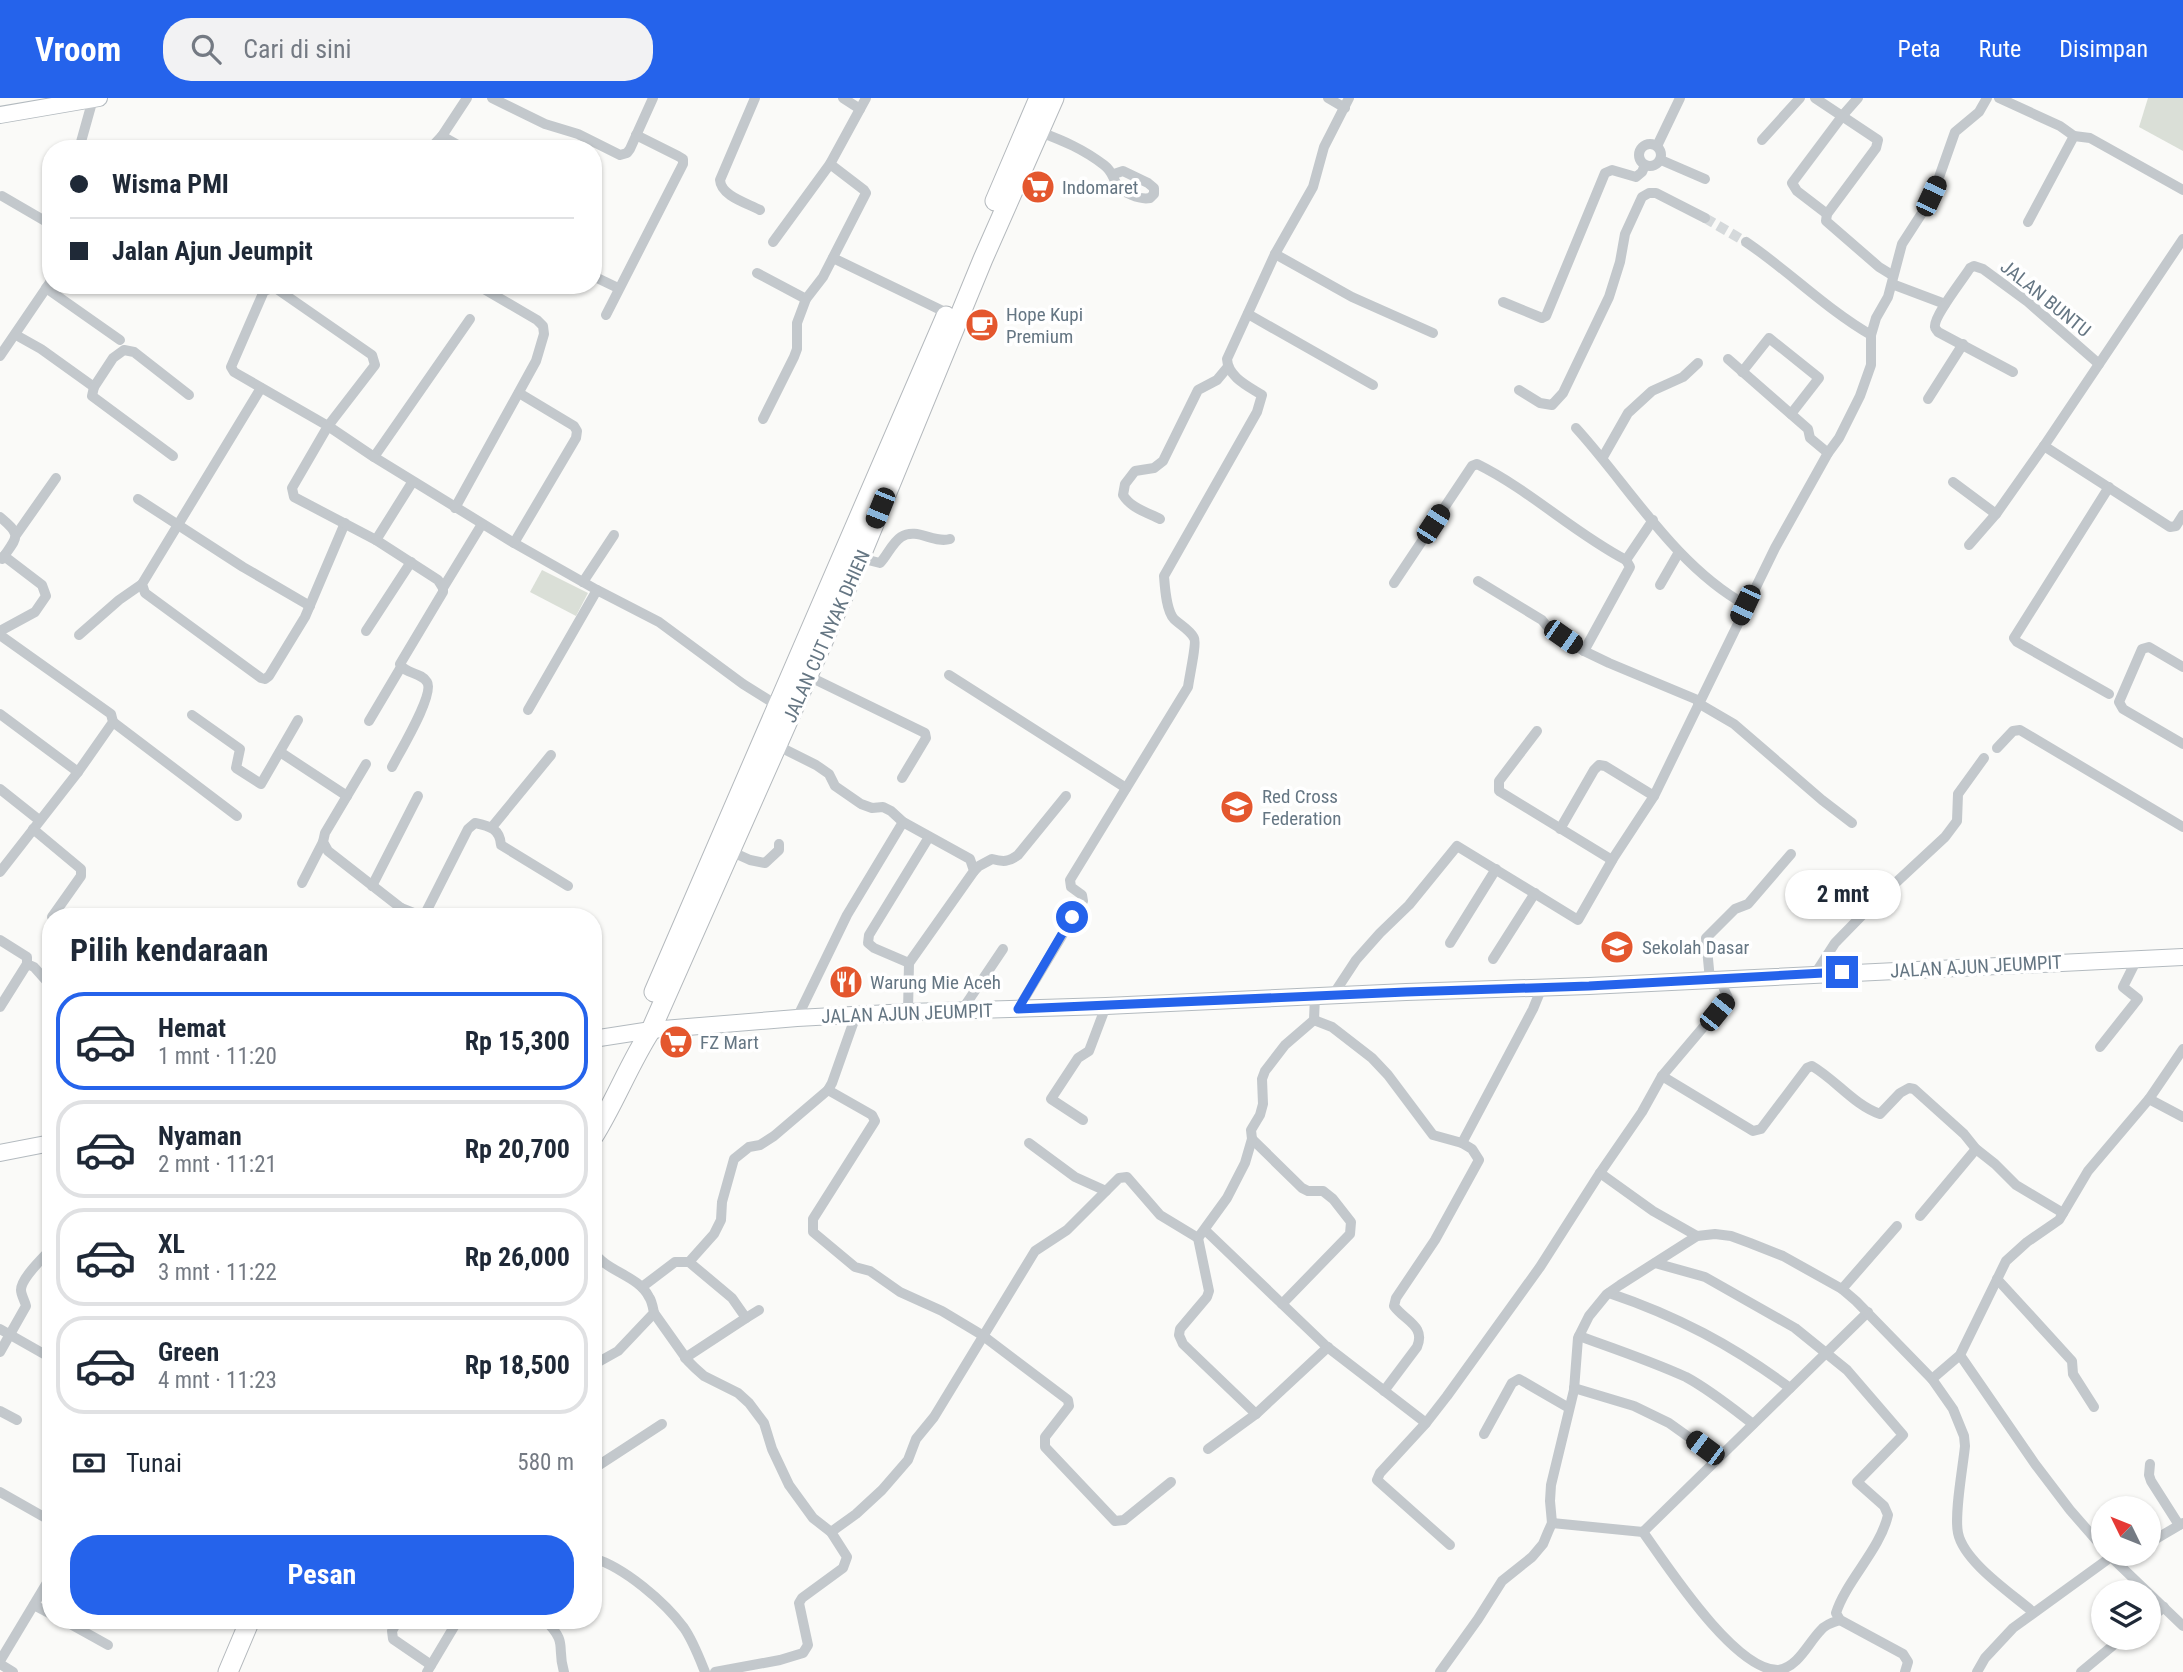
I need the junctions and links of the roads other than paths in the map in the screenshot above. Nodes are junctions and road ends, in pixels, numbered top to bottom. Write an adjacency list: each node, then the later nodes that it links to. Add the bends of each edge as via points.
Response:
1 (467, 98): 22 (street)
2 (492, 98): 28 (street)
3 (653, 98): 23 (street)
4 (755, 98): 39 (street, via 720,186)
5 (843, 98): 18 (street)
6 (866, 98): 18 (street)
7 (1039, 98): 61 (highway, JALAN CUT NYAK DHIEN)
8 (1054, 98): 21 (highway, JALAN CUT NYAK DHIEN)
9 (1328, 98): 17 (street)
10 (1680, 98): 31 (street)
11 (1800, 98): 29 (street)
12 (1815, 98): 20 (street)
13 (1858, 98): 20 (street)
14 (1987, 98): 50 (street, via 1952,137 1937,183 1902,244)
15 (1999, 98): 24 (street)
16 (96, 99): 19 (street); 25 (street)
17 (1347, 103): 47 (street, via 1324,147 1313,187)
18 (860, 109): 33 (street)
19 (0, 115)
20 (1843, 116): 40 (street, via 1792,183); 40 (street, via 1878,140)
21 (1040, 132): 35 (street, via 1072,144); 114 (highway, JALAN CUT NYAK DHIEN)
22 (442, 135): 26 (street); 27 (street)
23 (636, 135): 30 (street, via 627,153 620,155); 52 (street, via 683,159 683,164)
24 (2074, 136): 37 (street, via 2090,138); 43 (street)
25 (82, 140)
26 (438, 140)
27 (450, 140)
28 (590, 140)
29 (1762, 140)
30 (602, 146)
31 (1657, 146): 32 (street); 34 (street, via 1641,149 1639,156)
32 (1661, 160): 34 (street); 36 (street)
33 (830, 163): 45 (street); 48 (street, via 866,193)
34 (1645, 165): 59 (street, via 1636,177 1612,170 1605,173 1544,317)
35 (1114, 174)
36 (1705, 179)
37 (2183, 190)
38 (2, 196): 42 (street)
39 (760, 210)
40 (1827, 214): 50 (street, via 1828,225)
41 (1705, 218): 80 (street, via 1656,193 1642,197 1625,234 1609,297 1563,393 1552,405)
42 (42, 219)
43 (2028, 222)
44 (2183, 239): 73 (street)
45 (773, 242)
46 (1746, 242): 67 (street)
47 (1275, 254): 62 (street); 65 (street, via 1330,286)
48 (833, 258): 58 (street); 61 (street)
49 (757, 273): 58 (street)
50 (1892, 279): 60 (street); 67 (street)
51 (602, 280): 52 (street)
52 (618, 288): 63 (street)
53 (42, 294): 66 (street)
54 (60, 294): 68 (street)
55 (262, 294): 79 (street, via 231,367)
56 (284, 294): 86 (street, via 372,355 375,365)
57 (492, 294): 81 (street, via 543,326 537,361)
58 (806, 299): 85 (street, via 797,323 797,349)
59 (1503, 302)
60 (1945, 303): 69 (street, JALAN BUNTU, via 1935,328); 73 (street, JALAN BUNTU, via 1970,268 1978,266)
61 (947, 313): 137 (highway, JALAN CUT NYAK DHIEN)
62 (1248, 314): 74 (street); 77 (street)
63 (606, 315)
64 (470, 319): 91 (street)
65 (1433, 333)
66 (16, 335): 70 (street); 78 (street)
67 (1871, 335): 89 (street, via 1871,365 1860,396)
68 (120, 340)
69 (1963, 344): 76 (street, JALAN BUNTU); 83 (street)
70 (0, 356)
71 (1728, 359): 75 (street)
72 (1698, 363): 92 (street, via 1683,377 1652,391 1628,413)
73 (2099, 364): 88 (street)
74 (1227, 368): 102 (street, via 1217,380 1198,390 1163,461 1154,468 1135,471 1125,484 1125,499); 155 (street, via 1262,395 1244,438 1164,576 1171,616 1195,638 1196,646 1188,687)
75 (1742, 372): 84 (street); 84 (street, via 1769,338 1819,378)
76 (2013, 372)
77 (1373, 385)
78 (94, 387): 82 (street, via 113,358 124,350 134,352); 90 (street, via 92,396)
79 (261, 388): 86 (street); 105 (street)
80 (1519, 390)
81 (519, 393): 98 (street); 111 (street, via 577,431)
82 (189, 395)
83 (1928, 399)
84 (1791, 414): 89 (street)
85 (763, 419)
86 (328, 426): 91 (street); 104 (street, via 292,492)
87 (1576, 428): 92 (street)
88 (2044, 446): 96 (street); 99 (street)
89 (1828, 453): 125 (street)
90 (173, 456)
91 (374, 457): 94 (street)
92 (1603, 457): 103 (street)
93 (56, 478): 107 (street)
94 (413, 481): 98 (street); 110 (street)
95 (1953, 482): 99 (street)
96 (2109, 487): 100 (street, via 2170,527 2176,526); 135 (street, via 2014,638)
97 (138, 499): 105 (street)
98 (455, 508): 106 (street)
99 (1996, 514): 112 (street)
100 (2183, 514)
101 (0, 517): 107 (street)
102 (1160, 519)
103 (1653, 520): 113 (street); 116 (street)
104 (345, 523): 110 (street); 126 (street)
105 (178, 524): 120 (street); 126 (street)
106 (482, 524): 111 (street); 123 (street)
107 (16, 535): 115 (street)
108 (614, 535): 119 (street)
109 (950, 539): 114 (street, via 911,535 902,537 880,563)
110 (376, 540): 117 (street)
111 (514, 544): 119 (street)
112 (1969, 545)
113 (1679, 552): 122 (street); 125 (street)
114 (860, 558): 133 (highway, JALAN CUT NYAK DHIEN)
115 (2, 559): 128 (street, via 42,585 46,596 35,612)
116 (1626, 560): 121 (street, via 1477,464); 130 (street, via 1630,567)
117 (411, 562): 123 (street); 127 (street)
118 (1478, 581): 130 (street)
119 (583, 582): 124 (street)
120 (142, 583): 126 (street, via 145,593 265,679); 129 (street)
121 (1394, 583)
122 (1660, 585)
123 (443, 587): 131 (street)
124 (597, 590): 137 (street, via 659,622); 138 (street)
125 (1745, 605): 136 (street)
126 (310, 606)
127 (366, 631)
128 (0, 633): 143 (street, via 111,714)
129 (79, 635)
130 (1584, 651): 136 (street)
131 (401, 667): 142 (street); 152 (street, via 423,678 429,689)
132 (2183, 667): 145 (street, via 2145,647 2119,702 2123,709)
133 (808, 676): 137 (highway, JALAN CUT NYAK DHIEN); 154 (street, via 925,733)
134 (949, 676): 155 (street)
135 (2109, 694)
136 (1699, 702): 160 (street); 163 (street, via 1734,724)
137 (785, 709): 146 (highway, JALAN CUT NYAK DHIEN); 206 (highway, JALAN CUT NYAK DHIEN)
138 (528, 710)
139 (0, 714): 153 (street)
140 (192, 715): 148 (street, via 240,749 236,768 261,784)
141 (298, 720): 148 (street)
142 (369, 720)
143 (113, 722): 153 (street); 161 (street)
144 (1537, 731): 167 (street, via 1498,787 1504,796)
145 (2183, 744)
146 (778, 746): 162 (street, via 829,774 835,786 861,804 883,807); 171 (highway, JALAN CUT NYAK DHIEN)
147 (1997, 748): 166 (street, via 2013,731 2020,730)
148 (280, 752): 157 (street)
149 (551, 755): 165 (street)
150 (1984, 758): 192 (street, via 1958,794 1957,821 1945,837 1835,943)
151 (366, 764): 157 (street)
152 (392, 768)
153 (78, 772): 164 (street)
154 (902, 778)
155 (1126, 788): 200 (street, via 1070,880 1083,901)
156 (0, 789): 164 (street)
157 (347, 796): 169 (street)
158 (418, 796): 178 (street)
159 (1066, 796): 176 (street, via 1011,861 992,859)
160 (1654, 796): 167 (street, via 1599,765); 173 (street)
161 (237, 816)
162 (903, 822): 168 (street); 204 (street, via 847,915)
163 (1852, 823)
164 (36, 824): 174 (street); 181 (street, via 81,869 81,876)
165 (492, 827): 179 (street, via 500,835 501,845); 183 (street, via 475,823 468,829)
166 (2183, 827)
167 (1560, 829): 173 (street)
168 (929, 837): 176 (street, via 970,859); 190 (street, via 869,935 868,943 874,948)
169 (323, 842): 177 (street); 178 (street)
170 (779, 844): 171 (street, via 779,850 765,863)
171 (730, 851): 206 (highway, JALAN CUT NYAK DHIEN)
172 (1791, 854): 194 (street, via 1748,904 1735,909 1706,938)
173 (1612, 860): 180 (street, via 1578,920)
174 (1, 867)
175 (1496, 869): 180 (street); 185 (street); 196 (street, via 1457,846 1356,960)
176 (974, 871): 190 (street)
177 (302, 883)
178 (372, 886): 182 (street)
179 (568, 886)
180 (1535, 893): 188 (street)
181 (58, 908)
182 (393, 908)
183 (428, 908)
184 (0, 940): 191 (street, via 27,957)
185 (1450, 943)
186 (1003, 949): 201 (street)
187 (2183, 957): 189 (street, JALAN AJUN JEUMPIT)
188 (1493, 959)
189 (2137, 959): 192 (street, JALAN AJUN JEUMPIT); 208 (street, via 2123,987 2138,999)
190 (909, 963): 202 (street)
191 (27, 964): 193 (street); 199 (street)
192 (1815, 974): 194 (street, JALAN AJUN JEUMPIT)
193 (42, 976)
194 (1718, 979): 195 (street, JALAN AJUN JEUMPIT); 210 (street, via 1728,998)
195 (1542, 987): 196 (street, JALAN AJUN JEUMPIT); 218 (street)
196 (1334, 995): 197 (street, JALAN AJUN JEUMPIT)
197 (1315, 996): 198 (street, JALAN AJUN JEUMPIT); 205 (street)
198 (1106, 1006): 200 (street, JALAN AJUN JEUMPIT); 214 (street, via 1089,1051 1078,1058 1051,1099)
199 (0, 1007)
200 (1018, 1009): 201 (street, JALAN AJUN JEUMPIT)
201 (962, 1010): 202 (street, JALAN AJUN JEUMPIT)
202 (908, 1012): 203 (street, JALAN AJUN JEUMPIT)
203 (856, 1015): 204 (street, JALAN AJUN JEUMPIT); 211 (street)
204 (797, 1018): 206 (street, JALAN AJUN JEUMPIT)
205 (1314, 1020): 216 (street, via 1285,1045 1265,1072 1263,1104 1251,1129); 218 (street, via 1332,1027 1372,1058 1433,1135)
206 (644, 1031): 207 (street, JALAN AJUN JEUMPIT); 215 (highway, JALAN CUT NYAK DHIEN)
207 (602, 1038)
208 (2100, 1047)
209 (2183, 1049): 212 (street)
210 (1662, 1076): 220 (street, via 1754,1131 1761,1129 1812,1066 1869,1111 1880,1114 1900,1093 1914,1089); 222 (street)
211 (828, 1090): 231 (street, via 774,1136 734,1159 721,1220); 243 (street, via 875,1121 813,1219 813,1232 855,1267 870,1271)
212 (2149, 1099): 213 (street); 224 (street, via 2088,1171)
213 (2183, 1116)
214 (1083, 1119)
215 (602, 1123)
216 (1252, 1139): 227 (street, via 1227,1198); 237 (street, via 1302,1188 1328,1195 1350,1222 1350,1234)
217 (1029, 1143): 223 (street, via 1075,1177)
218 (1462, 1143): 255 (street, via 1479,1160 1435,1240 1396,1298 1394,1306 1419,1329 1421,1338)
219 (42, 1145): 221 (street)
220 (1976, 1149): 224 (street, via 2016,1185); 225 (street)
221 (0, 1153)
222 (1600, 1173): 228 (street); 261 (street, via 1540,1267)
223 (1106, 1191): 227 (street, via 1126,1177 1160,1215); 243 (street, via 1067,1230 1035,1251)
224 (2063, 1213): 233 (street, via 2014,1252)
225 (1920, 1216)
226 (1897, 1226): 235 (street)
227 (1202, 1234): 237 (street); 259 (street, via 1209,1291 1179,1335)
228 (1697, 1236): 232 (street); 235 (street, via 1715,1234 1740,1240 1783,1256)
229 (42, 1258): 242 (street, via 21,1286 26,1306)
230 (602, 1260): 234 (street)
231 (689, 1262): 234 (street, via 675,1262); 241 (street, via 732,1298)
232 (1654, 1263): 236 (street); 247 (street, via 1705,1277 1795,1328)
233 (1997, 1279): 249 (street); 256 (street, via 2072,1362 2073,1374)
234 (642, 1287): 240 (street)
235 (1842, 1289): 239 (street)
236 (1609, 1293): 244 (street); 254 (street, via 1712,1336)
237 (1282, 1304): 245 (street)
238 (759, 1310): 241 (street)
239 (1868, 1312): 247 (street); 252 (street)
240 (654, 1313): 250 (street); 251 (street, via 618,1351)
241 (746, 1318): 250 (street)
242 (5, 1332): 246 (street); 248 (street)
243 (982, 1335): 269 (street, via 1069,1400 1045,1437 1045,1447 1108,1516 1124,1520); 274 (street, via 916,1439 908,1460 882,1490)
244 (1579, 1336): 253 (street); 263 (street, via 1687,1378)
245 (1328, 1347): 255 (street); 259 (street)
246 (0, 1352)
247 (1826, 1352): 254 (street); 288 (street, via 1903,1435 1857,1482 1888,1515 1866,1562 1839,1603 1836,1613)
248 (42, 1353)
249 (1960, 1355): 252 (street); 276 (street, via 2035,1464)
250 (685, 1358): 274 (street, via 704,1376 749,1403 764,1423 789,1485 813,1518)
251 (602, 1360)
252 (1932, 1379): 287 (street, via 1953,1409 1964,1436 1959,1539 1983,1569)
253 (1574, 1388): 257 (street); 266 (street, via 1634,1406 1669,1423)
254 (1790, 1388): 263 (street)
255 (1384, 1391): 261 (street)
256 (2094, 1407)
257 (1569, 1408): 264 (street, via 1519,1379 1512,1383); 272 (street, via 1551,1485)
258 (0, 1411): 260 (street)
259 (1256, 1414): 265 (street)
260 (18, 1420)
261 (1426, 1423): 278 (street, via 1377,1480)
262 (662, 1424): 267 (street)
263 (1753, 1424): 266 (street)
264 (1484, 1434)
265 (1208, 1449)
266 (1718, 1458): 275 (street)
267 (602, 1463)
268 (2150, 1464): 273 (street, via 2151,1481)
269 (1171, 1482)
270 (0, 1492): 271 (street)
271 (42, 1516)
272 (1552, 1523): 275 (street); 304 (street, via 1541,1547 1502,1581)
273 (2181, 1524): 277 (street)
274 (831, 1532): 303 (street, via 847,1557 844,1568 799,1603 806,1650 780,1660)
275 (1643, 1532): 288 (street, via 1712,1628 1764,1670 1781,1670 1796,1661 1823,1627)
276 (2091, 1534)
277 (2161, 1536)
278 (1450, 1545)
279 (602, 1563): 302 (street, via 660,1602 683,1627)
280 (2097, 1566): 287 (street)
281 (2121, 1566): 284 (street)
282 (42, 1592): 283 (street)
283 (34, 1605): 285 (street); 297 (street)
284 (2165, 1608): 286 (street); 289 (street)
285 (42, 1609)
286 (2161, 1611)
287 (2033, 1612): 306 (street, via 2001,1640)
288 (1840, 1620): 305 (street, via 1903,1654 1908,1662)
289 (2183, 1626)
290 (79, 1629): 295 (street)
291 (246, 1629): 300 (highway)
292 (393, 1629): 298 (street, via 393,1639)
293 (453, 1629): 298 (street)
294 (553, 1629): 301 (street, via 560,1637)
295 (108, 1645)
296 (2108, 1650): 307 (street)
297 (0, 1662): 299 (street)
298 (429, 1668)
299 (13, 1672)
300 (229, 1672)
301 (564, 1672)
302 (705, 1672)
303 (715, 1672)
304 (1440, 1672)
305 (1905, 1672)
306 (1977, 1672)
307 (2081, 1672)

